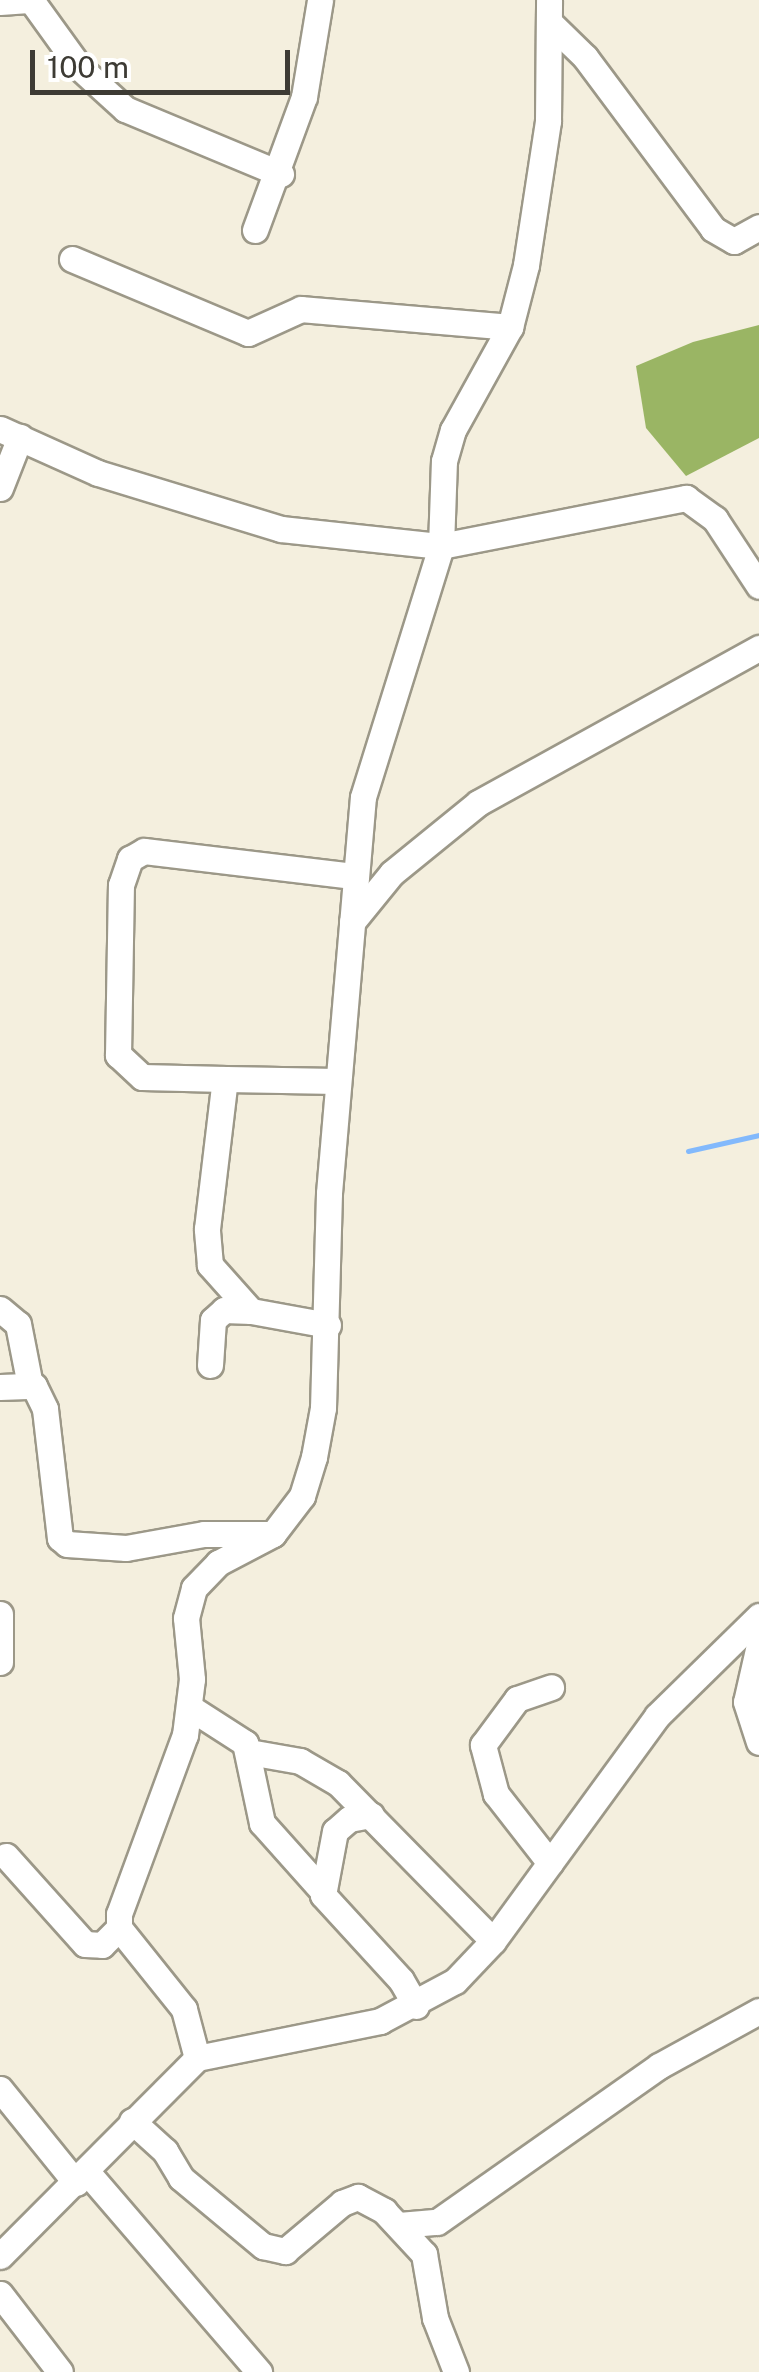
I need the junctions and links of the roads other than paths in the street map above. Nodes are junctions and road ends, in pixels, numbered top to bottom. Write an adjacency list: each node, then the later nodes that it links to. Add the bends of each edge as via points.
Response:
1 (32, 0): 3 (street); 5 (street, via 80,68 125,108)
2 (320, 0): 5 (street, via 311,72)
3 (0, 2)
4 (549, 12): 6 (street, via 713,229 734,242); 9 (street, via 543,164)
5 (281, 174): 7 (street)
6 (759, 227)
7 (256, 230)
8 (72, 259): 9 (street, via 248,333 302,309)
9 (510, 327): 12 (street, via 453,430 444,461)
10 (10, 433): 11 (street); 12 (street, via 98,473 281,529)
11 (0, 488)
12 (440, 546): 13 (street, via 686,498 714,518); 15 (street, via 373,752)
13 (757, 579)
14 (759, 648): 16 (street, via 478,803 392,872)
15 (354, 876): 16 (street); 17 (street, via 144,851 130,859 121,884 118,1055 142,1077)
16 (352, 922): 18 (street)
17 (225, 1078): 18 (street); 20 (street, via 206,1229 210,1266)
18 (338, 1082): 21 (street)
19 (0, 1309): 23 (street, via 18,1324)
20 (251, 1311): 21 (street); 22 (street, via 224,1310 213,1320)
21 (328, 1325): 25 (street, via 314,1458 302,1496)
22 (210, 1365)
23 (30, 1385): 24 (street); 25 (street, via 45,1409 60,1538 67,1544 126,1548 204,1534)
24 (0, 1387)
25 (273, 1534): 31 (street, via 218,1563 194,1588 186,1618)
26 (0, 1614): 29 (street)
27 (759, 1616): 36 (street, via 674,1696)
28 (759, 1645): 32 (street, via 746,1702)
29 (0, 1662)
30 (551, 1686): 36 (street, via 517,1699 483,1745 496,1794)
31 (189, 1707): 33 (street, via 234,1731); 38 (street, via 173,1779)
32 (759, 1742)
33 (249, 1752): 34 (street, via 308,1766); 37 (street, via 262,1823)
34 (370, 1815): 37 (street, via 349,1819 336,1831); 39 (street)
35 (6, 1856): 38 (street, via 85,1944 102,1945)
36 (550, 1863): 39 (street)
37 (322, 1890): 40 (street)
38 (119, 1928): 42 (street, via 184,2009)
39 (494, 1941): 40 (street, via 455,1981)
40 (416, 2006): 42 (street, via 380,2020)
41 (759, 2011): 46 (street, via 659,2066 437,2222)
42 (196, 2058): 44 (street)
43 (0, 2089): 45 (street)
44 (132, 2121): 45 (street); 46 (street, via 182,2178 263,2246 294,2246 358,2197)
45 (82, 2177): 47 (street); 50 (street)
46 (399, 2225): 51 (street, via 424,2254 439,2332)
47 (0, 2256)
48 (0, 2294): 49 (street)
49 (60, 2372)
50 (260, 2372)
51 (456, 2372)

